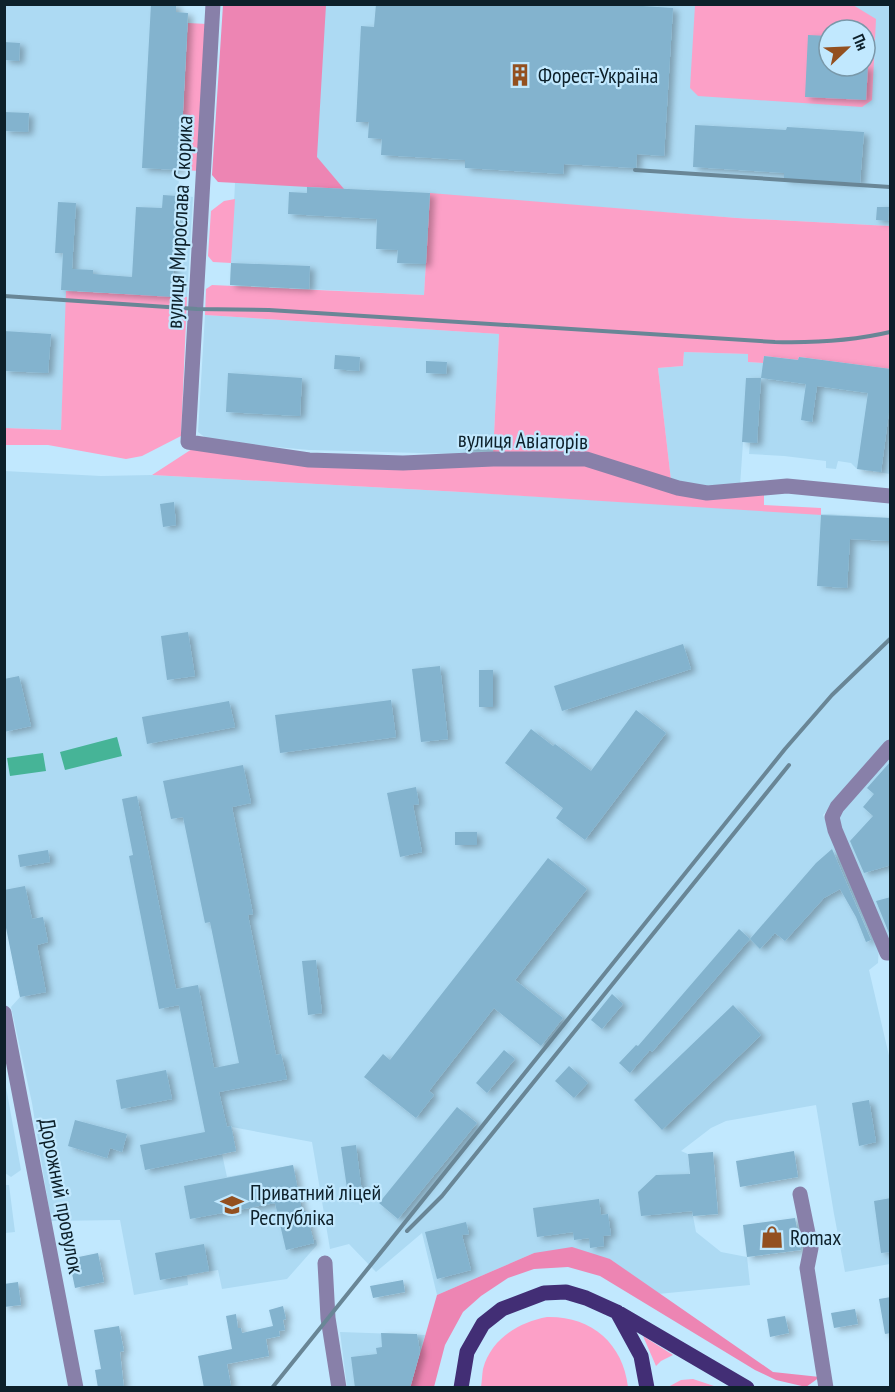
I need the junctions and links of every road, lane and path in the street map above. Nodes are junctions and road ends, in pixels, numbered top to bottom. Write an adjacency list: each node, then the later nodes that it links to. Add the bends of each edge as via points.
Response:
1 (213, 4): 2 (street, вулиця Мирослава Скорика)
2 (188, 442): 3 (street, вулиця Авіаторів, via 309,460 403,464 586,459 708,494 787,486)
3 (891, 496)
4 (891, 747): 5 (street, via 832,817 887,953)
5 (891, 952)
6 (4, 1013): 10 (street, Дорожний провулок)
7 (800, 1194): 15 (street, via 811,1248 807,1268)
8 (325, 1263): 11 (street, via 328,1318)
9 (617, 1312): 12 (main road, via 566,1292 544,1293 502,1310 483,1324 467,1352); 13 (main road, via 641,1356); 14 (main road)
10 (76, 1388)
11 (339, 1388)
12 (461, 1388)
13 (647, 1388)
14 (747, 1388)
15 (826, 1388)

